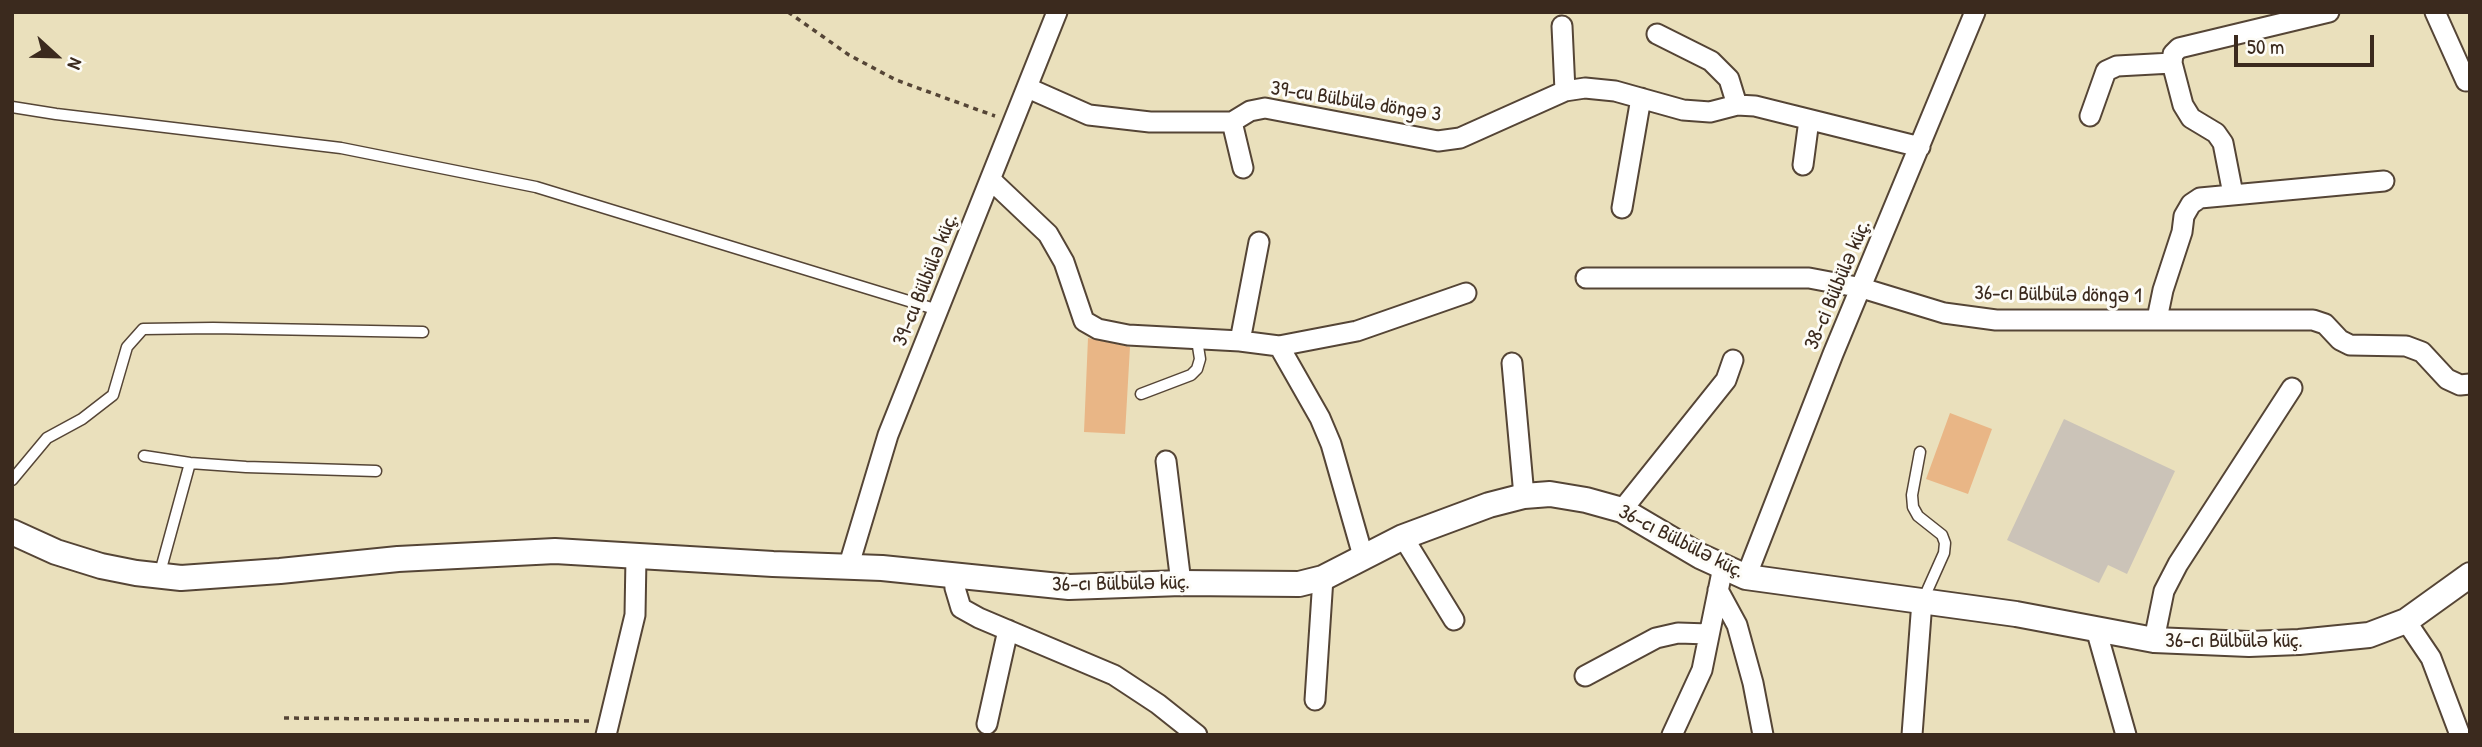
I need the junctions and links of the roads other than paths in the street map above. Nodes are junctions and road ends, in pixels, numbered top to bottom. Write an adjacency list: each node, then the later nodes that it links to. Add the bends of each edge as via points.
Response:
1 (1057, 12): 9 (street, 39-cu Bülbülə küç.)
2 (1975, 12): 17 (street, 38-ci Bülbülə küç.)
3 (2329, 12): 7 (street, via 2179,48)
4 (2435, 12): 8 (street)
5 (1562, 26): 10 (street)
6 (1657, 34): 12 (street, via 1711,61 1729,79)
7 (2172, 63): 14 (street, via 2117,66 2106,71); 22 (street, via 2191,118 2216,133 2223,143)
8 (2466, 80)
9 (1028, 88): 16 (street, 39-cu Bülbülə döngə 3, via 1089,115 1150,122); 20 (street, 39-cu Bülbülə küç.)
10 (1565, 91): 11 (street, 39-cu Bülbülə döngə 3, via 1585,88); 16 (street, 39-cu Bülbülə döngə 3, via 1460,138 1438,141 1265,108)
11 (1641, 98): 12 (street, 39-cu Bülbülə döngə 3, via 1710,112); 23 (street)
12 (1737, 105): 15 (street, 39-cu Bülbülə döngə 3)
13 (12, 107): 28 (lane, via 341,148 536,187)
14 (2090, 116)
15 (1810, 120): 17 (street, 39-cu Bülbülə döngə 3); 18 (street)
16 (1232, 122): 19 (street)
17 (1920, 147): 26 (street, 38-ci Bülbülə küç.)
18 (1803, 165)
19 (1243, 168)
20 (991, 180): 28 (street, 39-cu Bülbülə küç.); 31 (street, via 1048,234 1064,262 1084,321 1128,335)
21 (2384, 181): 22 (street)
22 (2233, 194): 29 (street, via 2200,198 2191,204)
23 (1622, 208)
24 (1259, 243): 32 (street)
25 (1586, 278): 26 (street, 36-cı Bülbülə döngə 1, via 1809,278)
26 (1862, 288): 29 (street, 36-cı Bülbülə döngə 1, via 1944,313 1996,320); 54 (street, 38-ci Bülbülə küç.)
27 (1466, 293): 33 (street, via 1357,331)
28 (938, 310): 51 (street, 39-cu Bülbülə küç., via 888,435)
29 (2157, 319): 36 (street, 36-cı Bülbülə döngə 1, via 2313,320 2350,345 2406,346 2422,352 2447,379)
30 (423, 332): 44 (lane, via 143,329 127,347 113,395 47,438)
31 (1197, 340): 32 (street); 38 (lane, via 1200,359 1191,375)
32 (1241, 341): 33 (street)
33 (1279, 346): 49 (street, via 1331,444)
34 (1733, 360): 46 (street, via 1726,380)
35 (1512, 363): 45 (street)
36 (2470, 384)
37 (2292, 388): 65 (street, via 2178,564 2164,591)
38 (1141, 394)
39 (1920, 452): 59 (lane, via 1913,507 1945,543)
40 (144, 456): 42 (lane)
41 (1166, 461): 58 (street)
42 (190, 463): 43 (lane); 52 (lane)
43 (376, 471)
44 (12, 480)
45 (1524, 496): 46 (street, 36-cı Bülbülə küç., via 1550,494); 48 (street, 36-cı Bülbülə küç.)
46 (1622, 510): 57 (street, 36-cı Bülbülə küç., via 1700,556)
47 (12, 532): 52 (street, 36-cı Bülbülə küç., via 55,552)
48 (1403, 537): 49 (street, 36-cı Bülbülə küç.); 60 (street)
49 (1363, 556): 56 (street, 36-cı Bülbülə küç.)
50 (636, 557): 51 (street, 36-cı Bülbülə küç.); 52 (street, 36-cı Bülbülə küç., via 500,552 212,577); 69 (street, via 635,615)
51 (848, 568): 53 (street, 36-cı Bülbülə küç.)
52 (159, 576)
53 (954, 576): 58 (street, 36-cı Bülbülə küç., via 1069,587); 63 (street, via 961,608)
54 (1746, 576): 57 (street, 36-cı Bülbülə küç.); 59 (street, 36-cı Bülbülə küç.)
55 (2470, 576): 61 (street, 36-cı Bülbülə küç.)
56 (1323, 578): 58 (street, 36-cı Bülbülə küç., via 1299,584); 67 (street)
57 (1720, 579): 64 (street); 72 (street, via 1753,683)
58 (1181, 583)
59 (1922, 601): 62 (street, 36-cı Bülbülə küç.); 73 (street)
60 (1454, 620)
61 (2406, 621): 65 (street, 36-cı Bülbülə küç., via 2348,639); 75 (street, via 2431,658)
62 (2096, 629): 65 (street, 36-cı Bülbülə küç.); 74 (street)
63 (1008, 630): 68 (street); 70 (street, via 1114,675)
64 (1709, 634): 66 (street, via 1656,638); 71 (street, via 1702,670)
65 (2154, 640)
66 (1585, 676)
67 (1315, 700)
68 (988, 724)
69 (608, 728)
70 (1197, 735)
71 (1672, 735)
72 (1763, 735)
73 (1912, 735)
74 (2126, 735)
75 (2460, 735)

